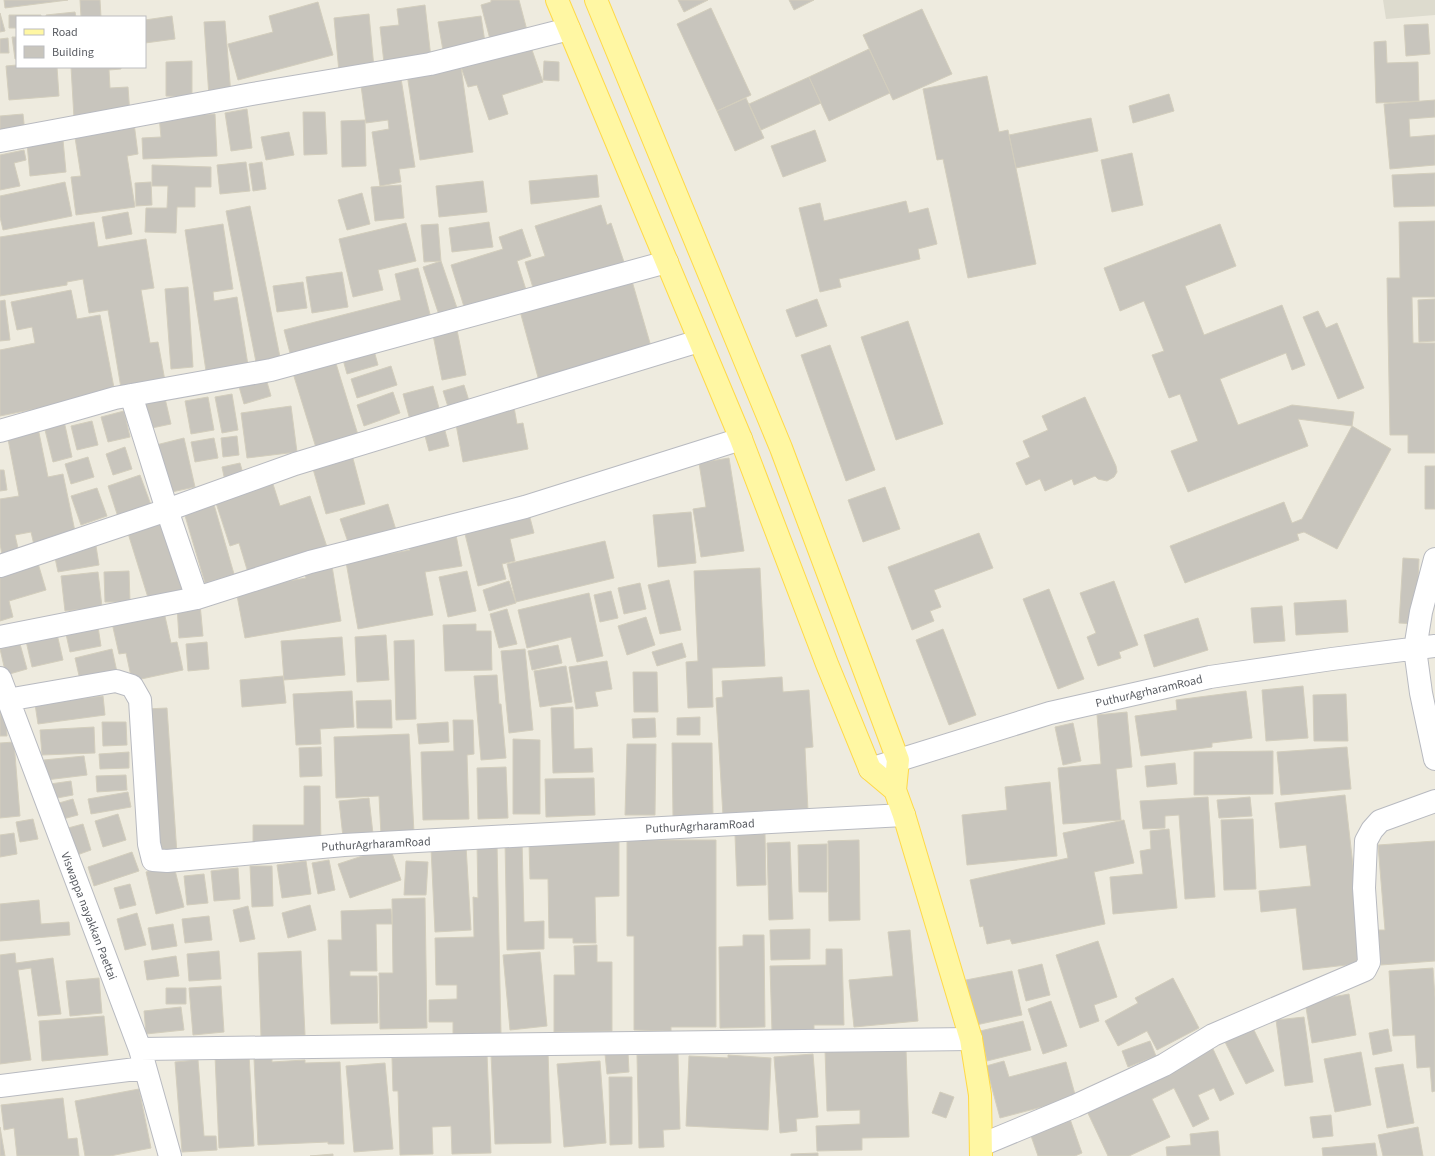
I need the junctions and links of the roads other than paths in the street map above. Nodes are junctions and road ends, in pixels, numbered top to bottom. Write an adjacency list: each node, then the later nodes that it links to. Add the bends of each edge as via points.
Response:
1 (557, 0): 3 (main road)
2 (596, 0): 6 (main road)
3 (569, 29): 4 (street, via 430,64 260,92); 5 (main road)
4 (0, 141)
5 (667, 262): 7 (main road); 9 (street, via 271,370)
6 (713, 286): 7 (main road); 21 (main road, via 781,448)
7 (681, 296): 8 (main road)
8 (699, 341): 11 (main road); 12 (street, via 295,464)
9 (131, 395): 10 (street); 12 (street)
10 (0, 431)
11 (741, 439): 15 (street, via 526,507 310,562); 22 (main road)
12 (167, 510): 14 (street); 15 (street)
13 (1435, 559): 17 (street, via 1421,612)
14 (0, 566)
15 (197, 598): 16 (street)
16 (0, 637)
17 (1425, 647): 20 (street, via 1421,692); 21 (street, PuthurAgrharamRoad, via 1210,677 1050,713)
18 (0, 678): 19 (street, Viswappa nayakkan Paettai)
19 (7, 700): 25 (street, PuthurAgrharamRoad, via 116,681 132,686 140,700 149,844 153,860 344,845); 27 (street, Viswappa nayakkan Paettai)
20 (1435, 759)
21 (898, 760): 22 (street, PuthurAgrharamRoad); 23 (main road)
22 (870, 769): 23 (main road)
23 (895, 790): 25 (main road)
24 (1435, 801): 29 (street, via 1380,821 1366,841 1364,888 1369,962 1365,970 1214,1035 1164,1065)
25 (904, 815): 26 (main road)
26 (971, 1039): 27 (street); 29 (main road, via 980,1095)
27 (142, 1059): 28 (street); 30 (street, Viswappa nayakkan Paettai)
28 (0, 1086)
29 (981, 1150)
30 (170, 1156)

